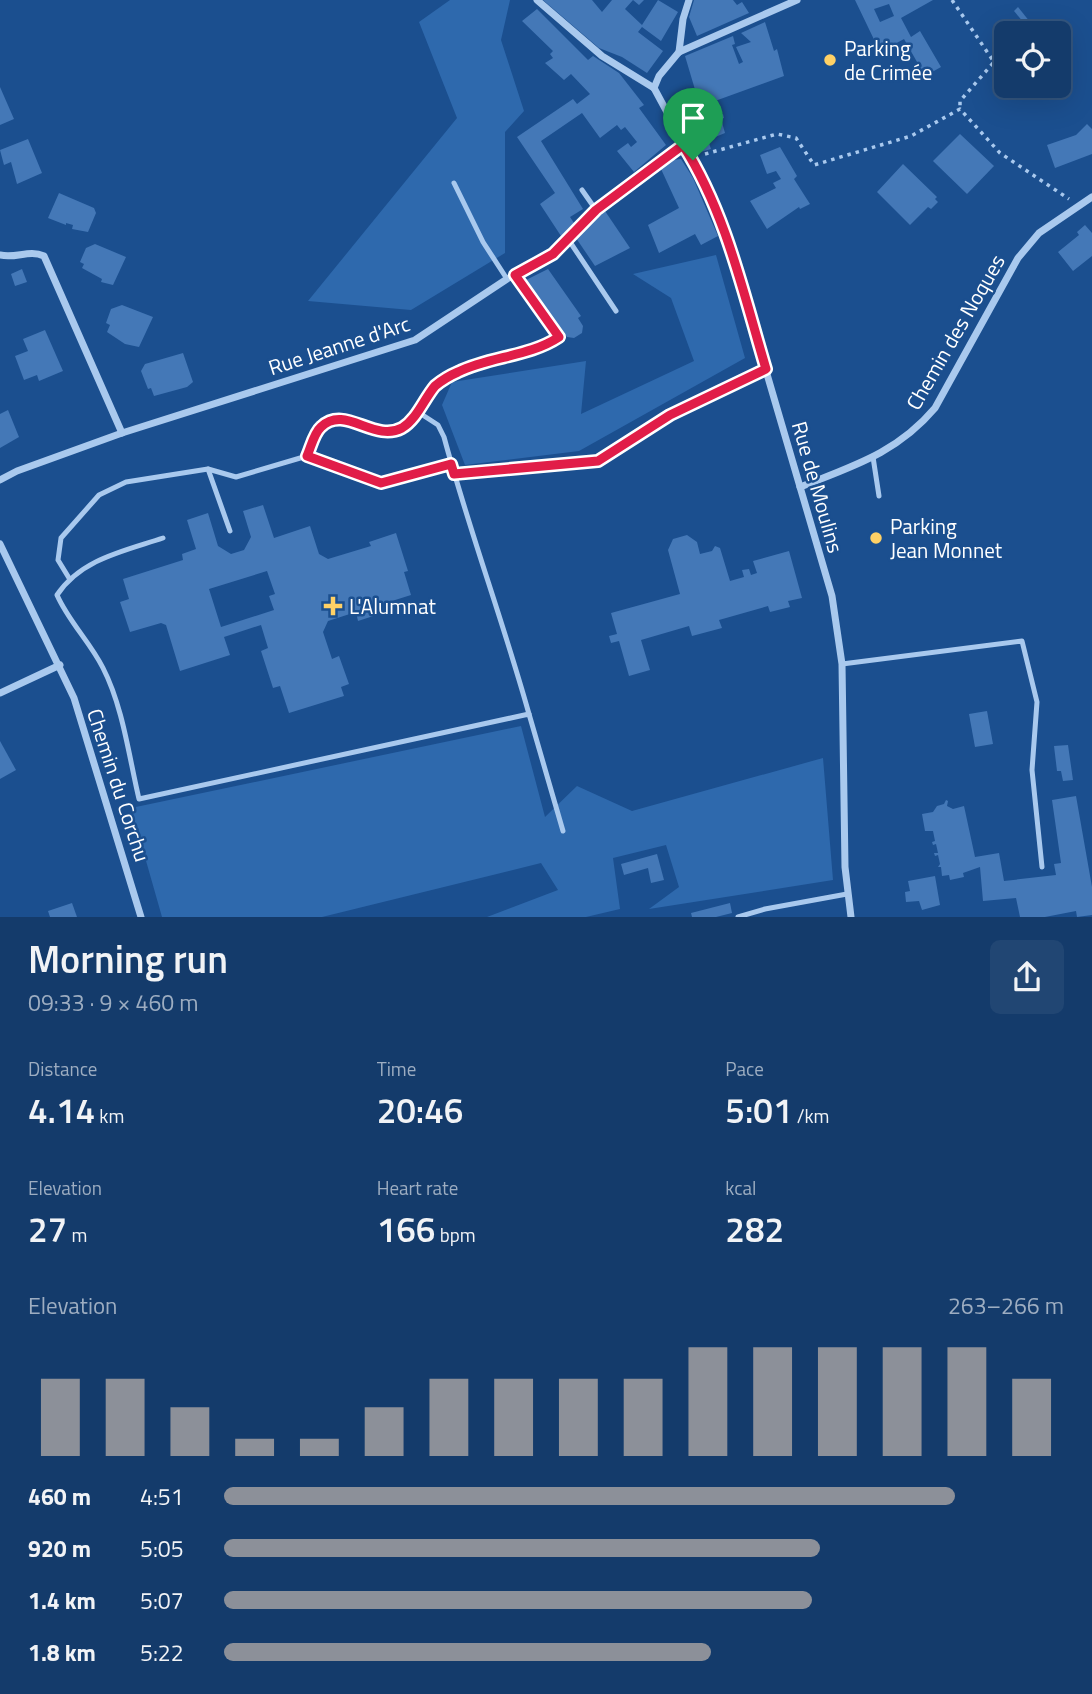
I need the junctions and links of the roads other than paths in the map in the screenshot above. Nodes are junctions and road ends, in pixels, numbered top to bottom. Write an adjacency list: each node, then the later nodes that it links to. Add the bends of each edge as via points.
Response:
1 (537, 0): 5 (street, via 602,56)
2 (689, 0): 4 (street)
3 (797, 0): 4 (street)
4 (679, 52): 5 (street)
5 (654, 88): 6 (street, Rue de Moulins)
6 (683, 145): 10 (street, Rue Jeanne d'Arc); 15 (street, Rue de Moulins, via 723,224)
7 (454, 183): 13 (lane, via 483,242)
8 (582, 190): 10 (lane)
9 (1092, 197): 18 (street, Chemin des Noques, via 1039,233 1018,258 935,408 918,428)
10 (596, 210): 11 (street, Rue Jeanne d'Arc)
11 (568, 239): 13 (street, Rue Jeanne d'Arc, via 553,254); 14 (lane)
12 (0, 255): 16 (street, via 34,251 44,256)
13 (511, 277): 16 (street, Rue Jeanne d'Arc, via 415,340)
14 (616, 311)
15 (766, 369): 21 (lane, via 670,415 598,461); 23 (street, Rue de Moulins)
16 (122, 433): 22 (street, Rue Jeanne d'Arc)
17 (307, 456): 19 (lane, via 381,483); 19 (lane, via 320,428 333,419 377,432 401,428 418,412 438,425); 20 (lane, via 236,477)
18 (873, 457): 23 (street, Chemin des Noques); 24 (lane)
19 (451, 464): 21 (lane)
20 (208, 469): 25 (lane); 28 (lane, via 126,482 99,495 61,538 58,560)
21 (454, 474): 32 (lane)
22 (0, 480)
23 (800, 487): 29 (street, Rue de Moulins, via 832,596)
24 (879, 496)
25 (230, 531)
26 (163, 538): 28 (lane, via 100,559)
27 (0, 544): 30 (street)
28 (69, 578): 32 (lane, via 57,595 104,669 139,799)
29 (842, 664): 34 (lane, via 1022,641 1037,702 1032,770); 35 (street, Rue de Moulins)
30 (60, 665): 31 (street); 36 (street, Chemin du Corchu)
31 (0, 693)
32 (529, 714): 33 (lane)
33 (563, 831)
34 (1042, 867)
35 (847, 894): 37 (lane); 38 (street, Rue de Moulins)
36 (141, 917)
37 (738, 917)
38 (851, 917)

